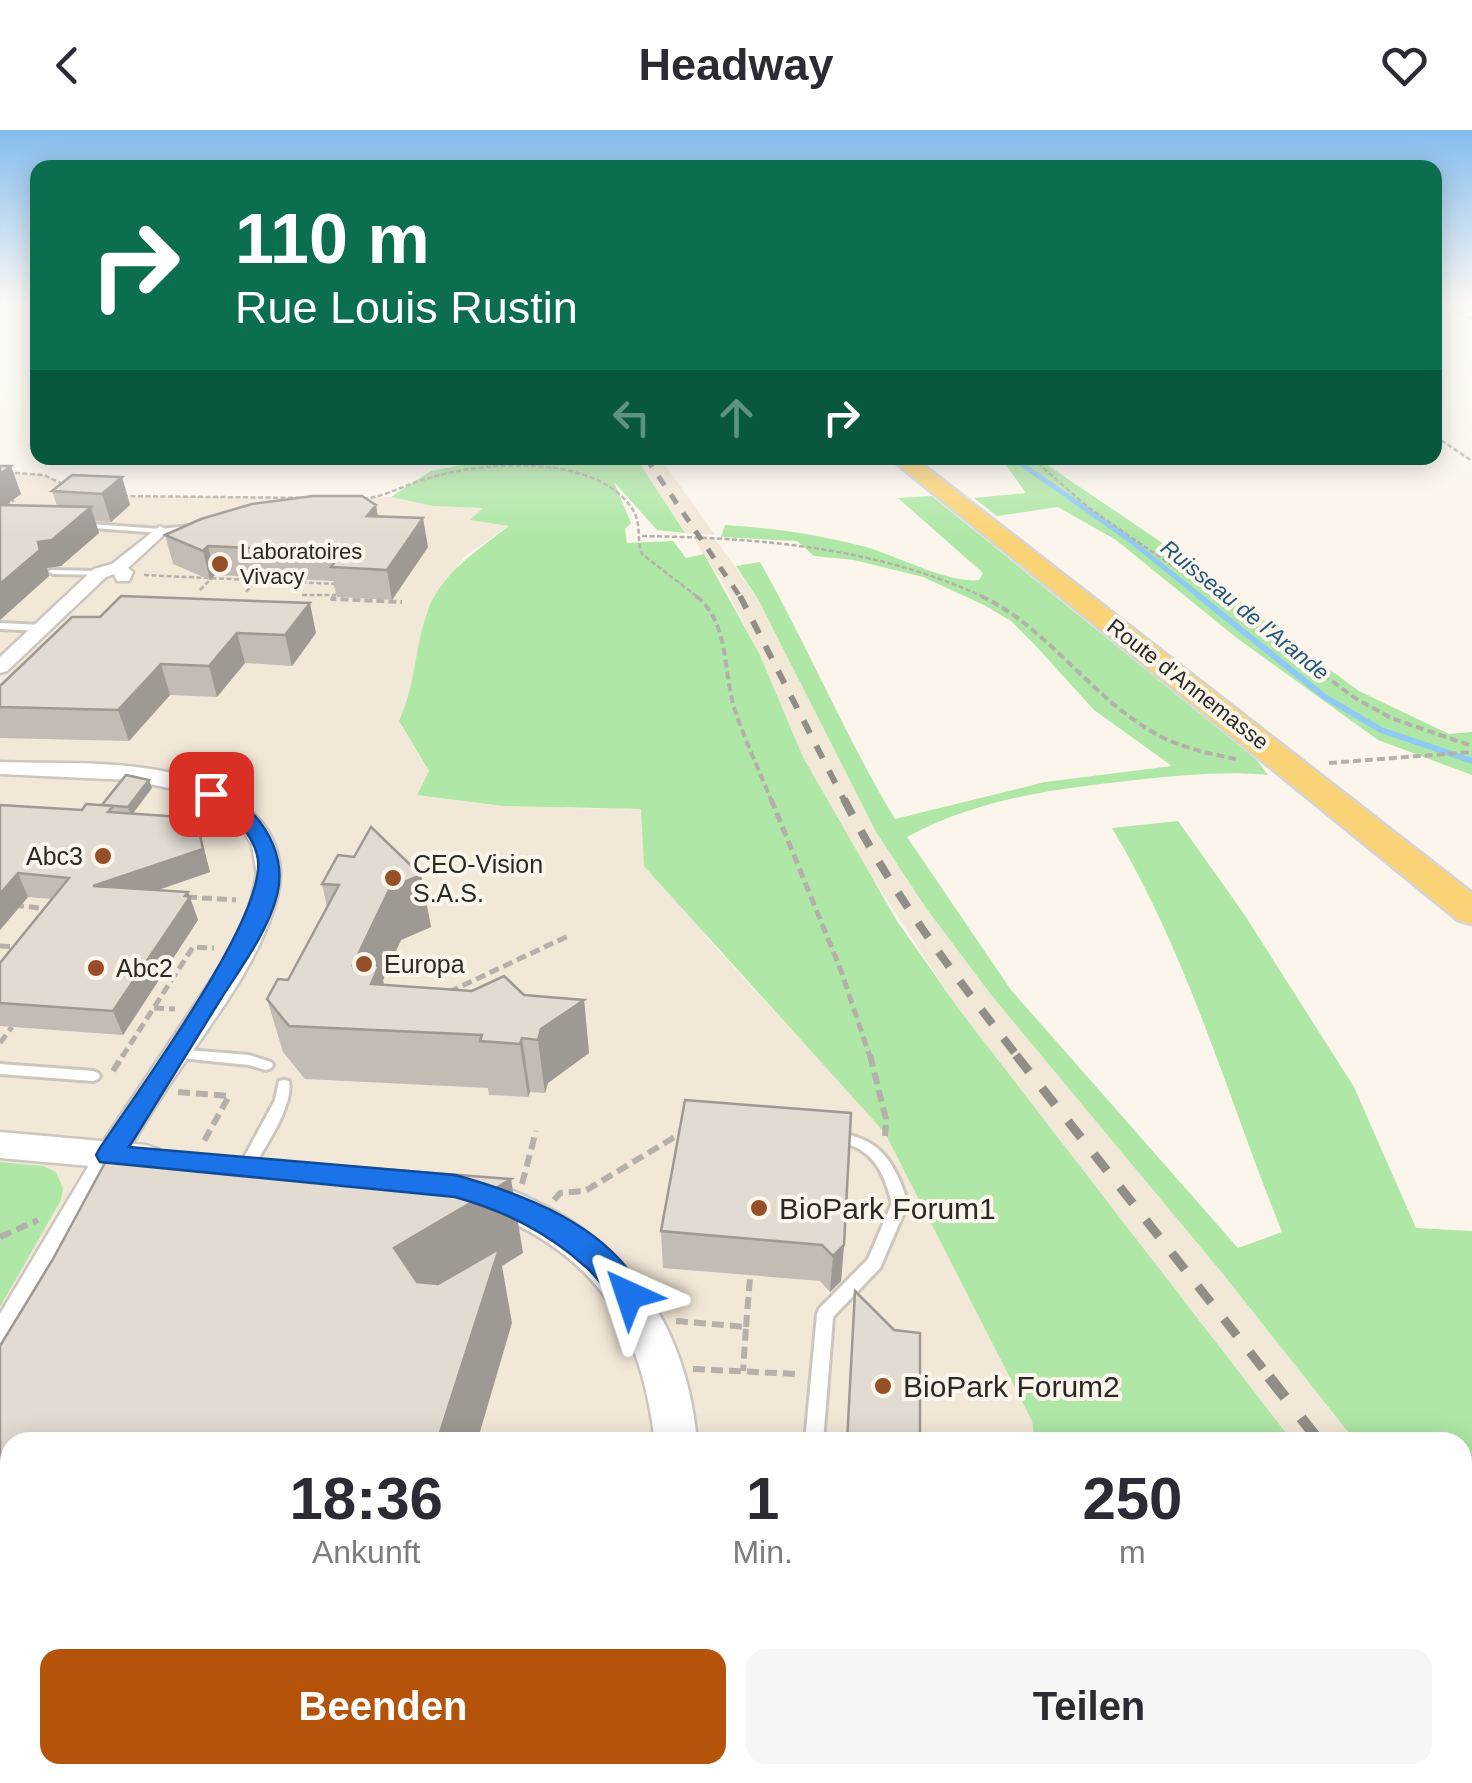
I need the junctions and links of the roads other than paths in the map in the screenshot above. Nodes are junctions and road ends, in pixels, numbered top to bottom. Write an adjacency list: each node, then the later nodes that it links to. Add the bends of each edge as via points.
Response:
1 (910, 465): 12 (main road, Route d'Annemasse)
2 (67, 525): 4 (lane)
3 (200, 525): 4 (lane)
4 (160, 531): 6 (street)
5 (53, 572): 6 (lane)
6 (116, 573): 8 (street)
7 (0, 626): 8 (lane)
8 (37, 633): 9 (street); 10 (street)
9 (60, 639)
10 (0, 668)
11 (0, 768): 13 (street, via 123,774 190,786 239,811 255,829 266,850 264,902)
12 (1472, 912)
13 (175, 1054): 14 (lane); 20 (street)
14 (266, 1065)
15 (0, 1069): 16 (lane)
16 (93, 1076)
17 (284, 1085): 21 (lane, via 282,1100)
18 (821, 1136): 25 (lane, via 858,1138 880,1158 900,1203 874,1262 826,1314)
19 (0, 1145): 20 (street)
20 (110, 1155): 21 (street); 23 (street)
21 (223, 1161)
22 (440, 1184): 24 (street, via 528,1211 607,1268 644,1318 665,1368)
23 (0, 1344)
24 (675, 1432)
25 (815, 1432)

